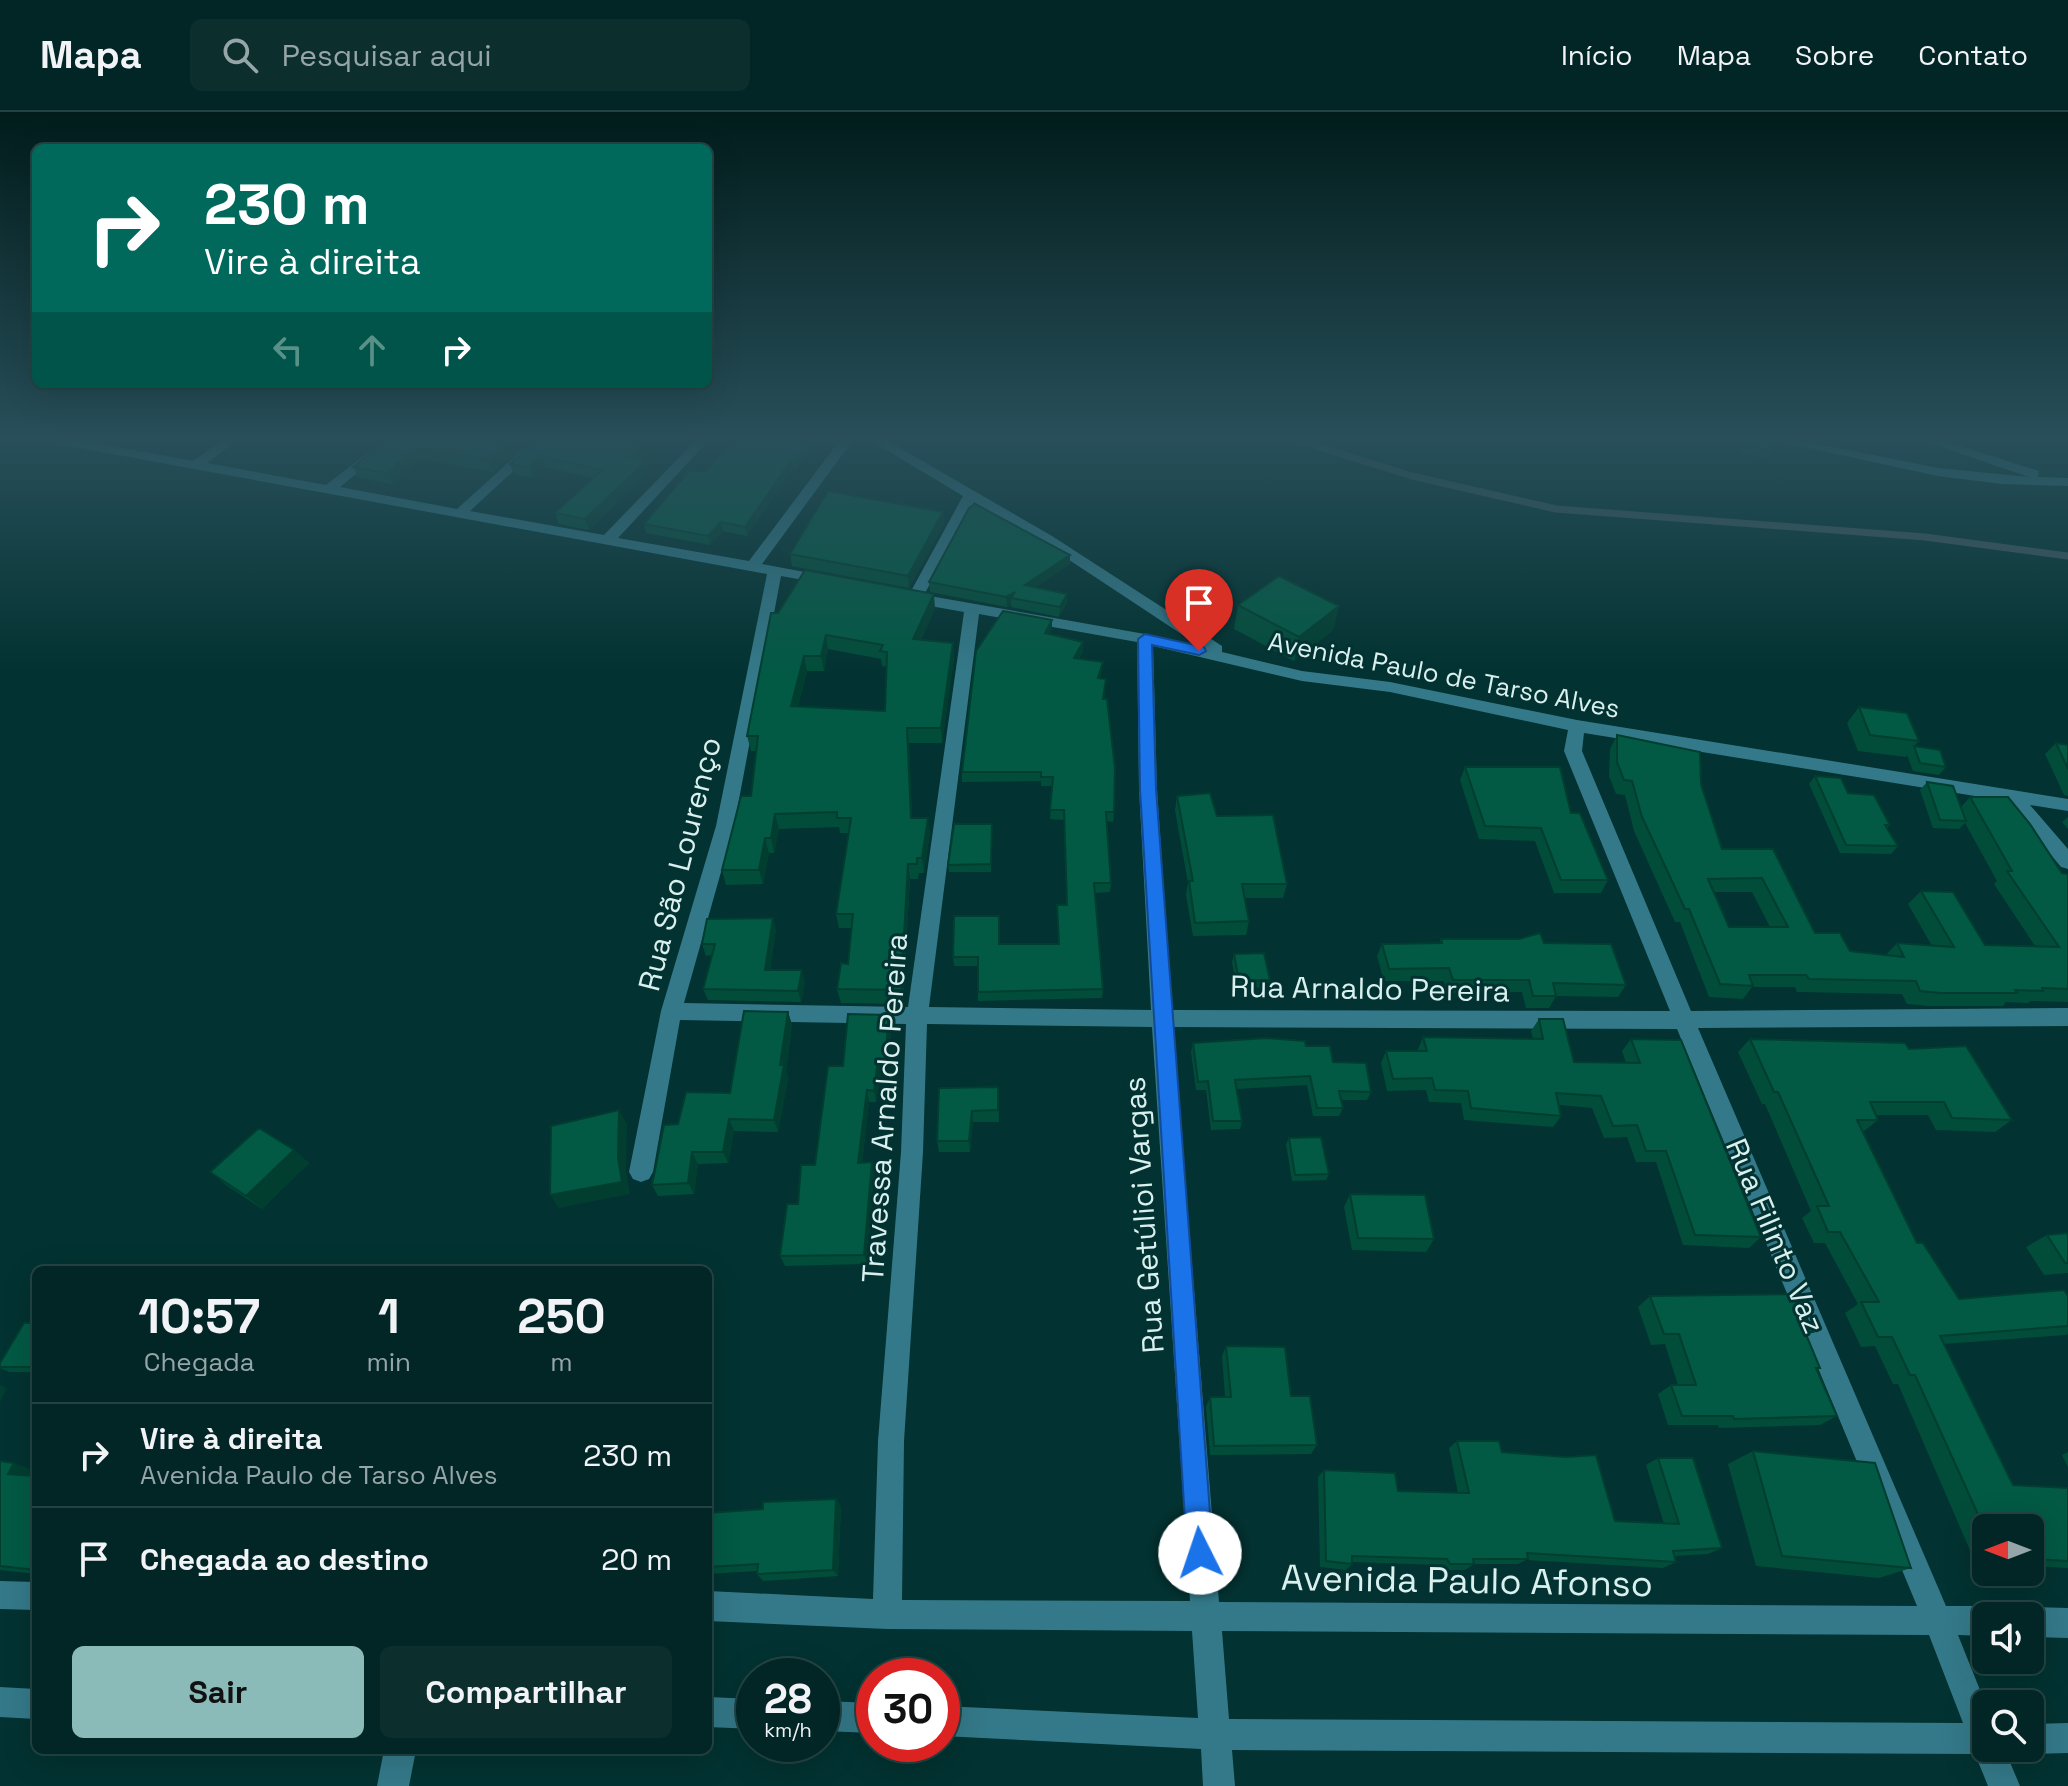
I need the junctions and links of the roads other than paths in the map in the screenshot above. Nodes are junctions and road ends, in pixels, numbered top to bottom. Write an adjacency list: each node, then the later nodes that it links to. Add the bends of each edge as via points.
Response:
1 (487, 518): 6 (street)
2 (629, 518): 6 (street)
3 (789, 518): 7 (street)
4 (958, 518): 11 (street)
5 (1012, 518): 14 (street)
6 (607, 541): 7 (street)
7 (752, 567): 8 (street)
8 (775, 571): 9 (street); 19 (street, Rua São Lourenço, via 725,826)
9 (848, 584)
10 (888, 593): 11 (street, Avenida Paulo de Tarso Alves)
11 (915, 598): 12 (street, Avenida Paulo de Tarso Alves)
12 (972, 608): 13 (street, Avenida Paulo de Tarso Alves); 20 (street, Travessa Arnaldo Pereira)
13 (1145, 639): 14 (street, Avenida Paulo de Tarso Alves); 21 (street, Rua Getúlioi Vargas, via 1148,789)
14 (1226, 657): 15 (street, Avenida Paulo de Tarso Alves)
15 (1577, 726): 16 (street, Avenida Paulo de Tarso Alves); 23 (street, Rua Filinto Vaz, via 1573,751)
16 (2011, 795): 17 (street, Avenida Paulo de Tarso Alves); 18 (street)
17 (2068, 805)
18 (2068, 862)
19 (671, 1011): 20 (street, Rua Arnaldo Pereira); 24 (street, Rua São Lourenço)
20 (917, 1017): 21 (street, Rua Arnaldo Pereira); 28 (street, Travessa Arnaldo Pereira, via 891,1441)
21 (1164, 1017): 23 (street, Rua Arnaldo Pereira); 29 (street, Rua Getúlioi Vargas)
22 (2068, 1017): 23 (street, Rua Arnaldo Pereira)
23 (1684, 1021): 30 (street, Rua Filinto Vaz)
24 (641, 1172)
25 (0, 1595): 26 (street)
26 (32, 1596)
27 (712, 1606): 28 (street, Avenida Paulo Afonso)
28 (887, 1614): 29 (street, Avenida Paulo Afonso)
29 (1204, 1616): 30 (street, Avenida Paulo Afonso); 40 (street, Rua Getúlioi Vargas)
30 (1938, 1621): 31 (street, Avenida Paulo Afonso); 36 (street, Rua Filinto Vaz)
31 (1972, 1621)
32 (2044, 1622): 33 (street)
33 (2068, 1623)
34 (0, 1702): 35 (street)
35 (32, 1704)
36 (1972, 1707)
37 (712, 1712): 38 (street)
38 (736, 1713)
39 (960, 1722): 40 (street)
40 (1217, 1734): 43 (street); 47 (street, Rua Getúlioi Vargas)
41 (2068, 1738): 42 (street)
42 (2044, 1739)
43 (1972, 1742)
44 (399, 1754): 46 (street)
45 (1994, 1762): 48 (street, Rua Filinto Vaz)
46 (393, 1786)
47 (1219, 1786)
48 (2004, 1786)

